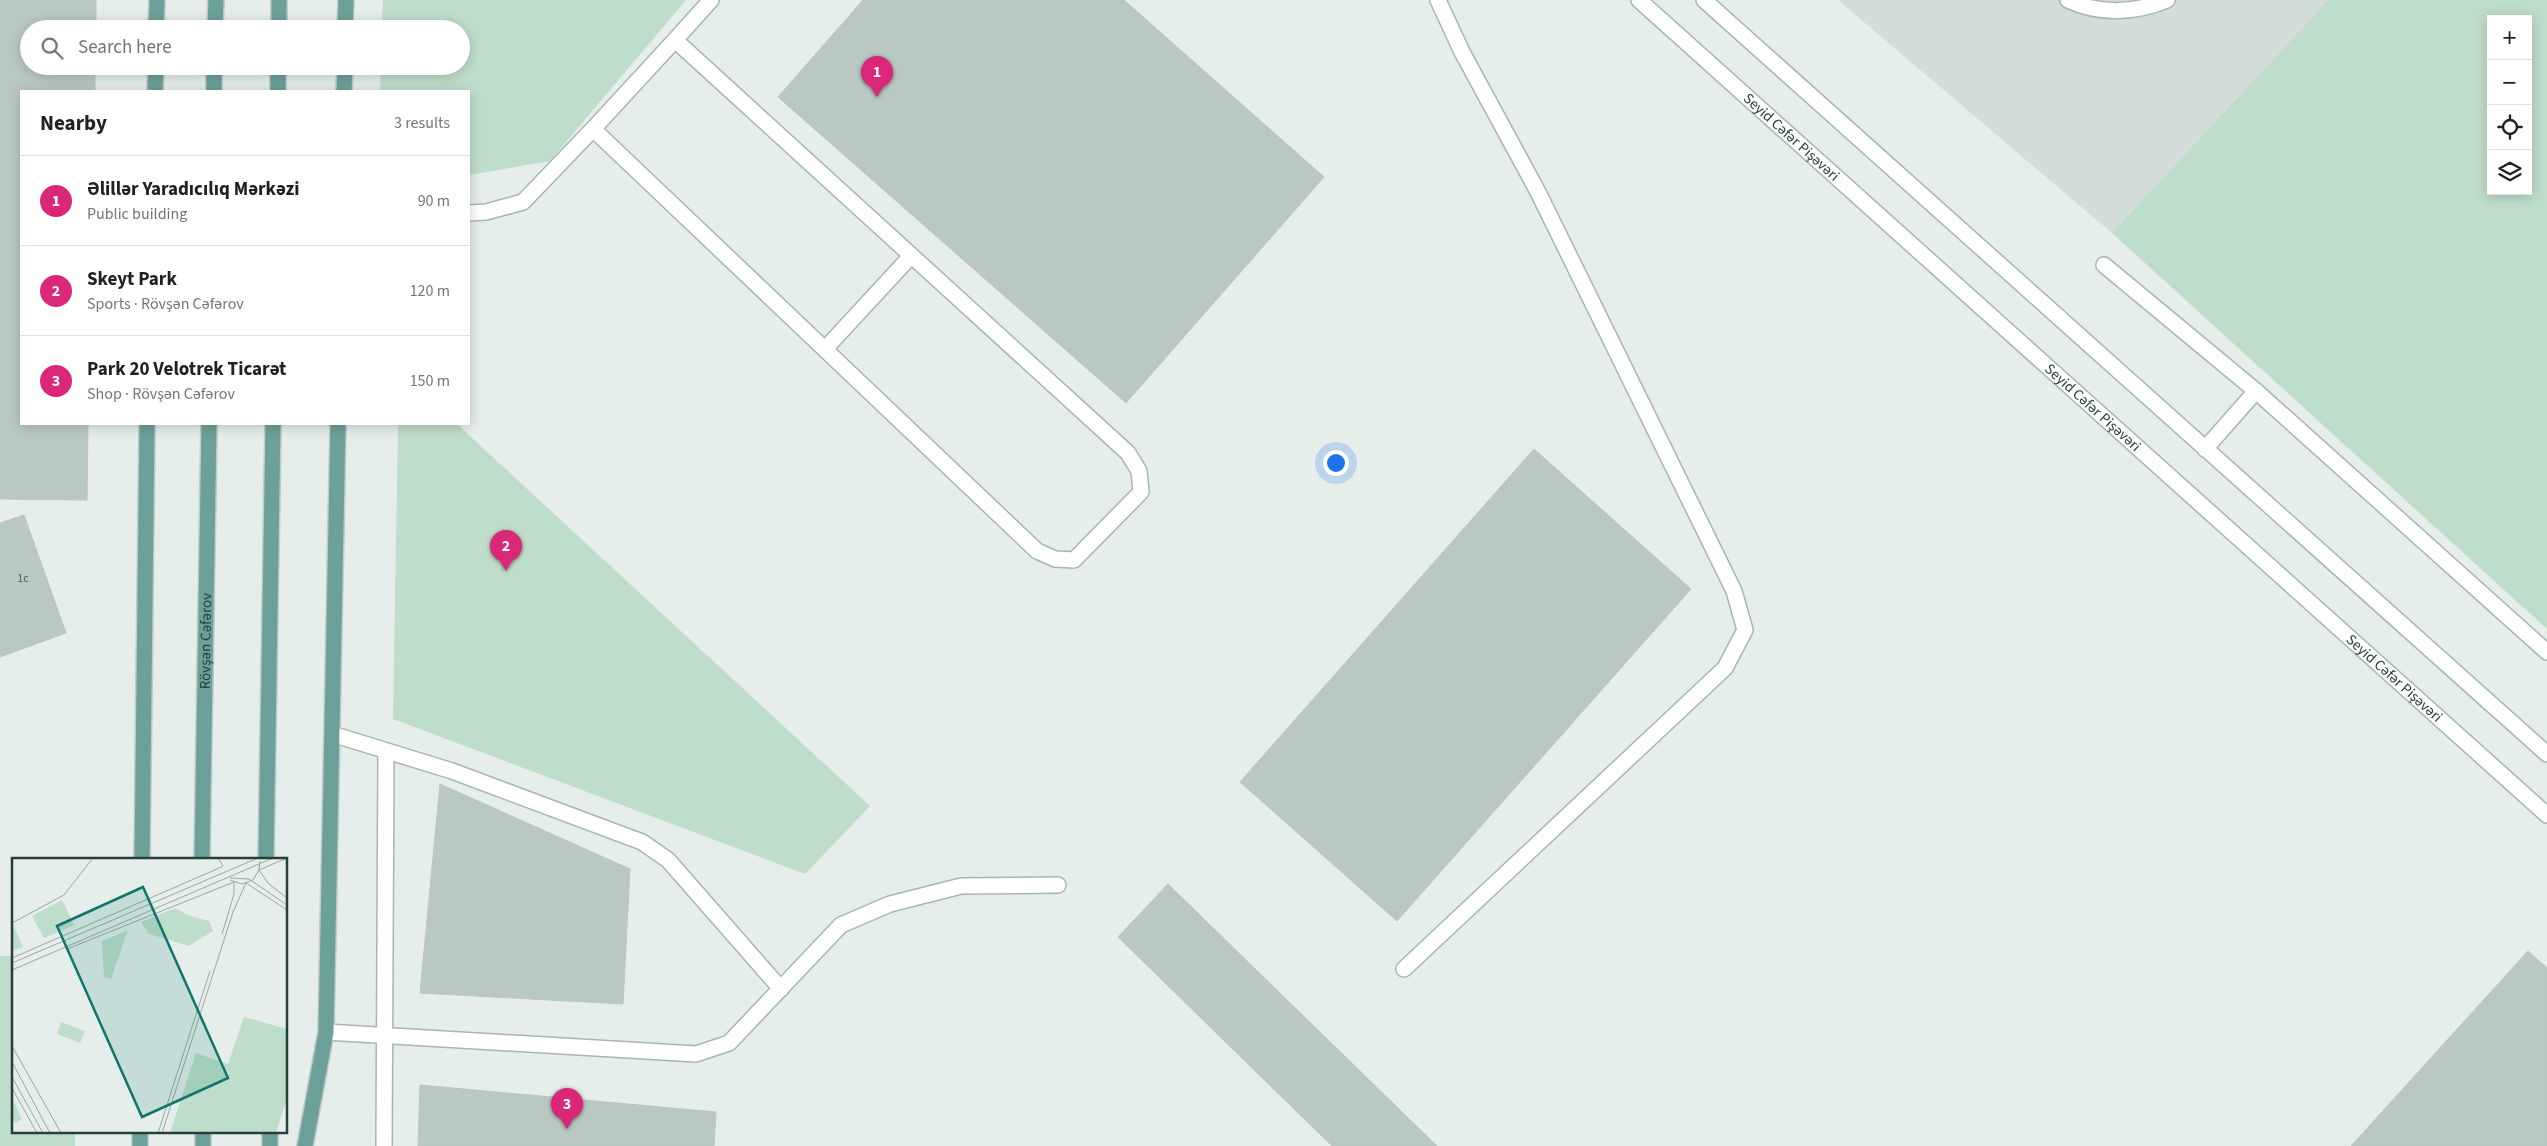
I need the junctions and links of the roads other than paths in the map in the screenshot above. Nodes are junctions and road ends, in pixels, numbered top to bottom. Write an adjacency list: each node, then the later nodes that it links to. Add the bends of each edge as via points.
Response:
1 (157, 0): 11 (main road)
2 (216, 0): 12 (main road)
3 (279, 0): 13 (main road)
4 (346, 0): 14 (main road)
5 (712, 0): 15 (street)
6 (1438, 0): 44 (street, via 1462,52 1538,192 1729,582 1745,630 1725,668)
7 (1639, 0): 39 (street, Seyid Cəfər Pişəvəri)
8 (1704, 0): 34 (street)
9 (2068, 0): 10 (street, via 2108,11 2138,9)
10 (2166, 0)
11 (156, 20)
12 (215, 20)
13 (279, 20)
14 (345, 20)
15 (675, 40): 24 (street); 26 (street)
16 (156, 75): 20 (main road)
17 (214, 75): 21 (main road)
18 (278, 75): 22 (main road)
19 (345, 75): 23 (main road)
20 (155, 90)
21 (214, 90)
22 (278, 90)
23 (344, 90)
24 (593, 130): 25 (street, via 522,202); 28 (street)
25 (470, 213)
26 (911, 256): 28 (street); 28 (street, via 1128,453 1139,471 1141,492 1074,560 1055,559 1037,551)
27 (2104, 264): 29 (street)
28 (825, 349)
29 (2256, 391): 34 (street); 35 (street)
30 (147, 425): 40 (main road)
31 (209, 425): 41 (main road, Rövşən Cəfərov)
32 (273, 425): 42 (main road)
33 (338, 425): 36 (main road)
34 (2205, 448): 38 (street)
35 (2547, 652)
36 (332, 734): 37 (street); 46 (main road)
37 (386, 751): 45 (street, via 452,771 642,842 668,860); 47 (street)
38 (2547, 754)
39 (2547, 815)
40 (142, 858)
41 (202, 858)
42 (266, 858)
43 (1058, 885): 45 (street, via 961,886 890,904 841,926)
44 (1404, 969)
45 (781, 988): 47 (street, via 729,1043 696,1054)
46 (326, 1032): 47 (street); 48 (main road)
47 (385, 1035): 49 (street)
48 (304, 1146)
49 (384, 1146)

